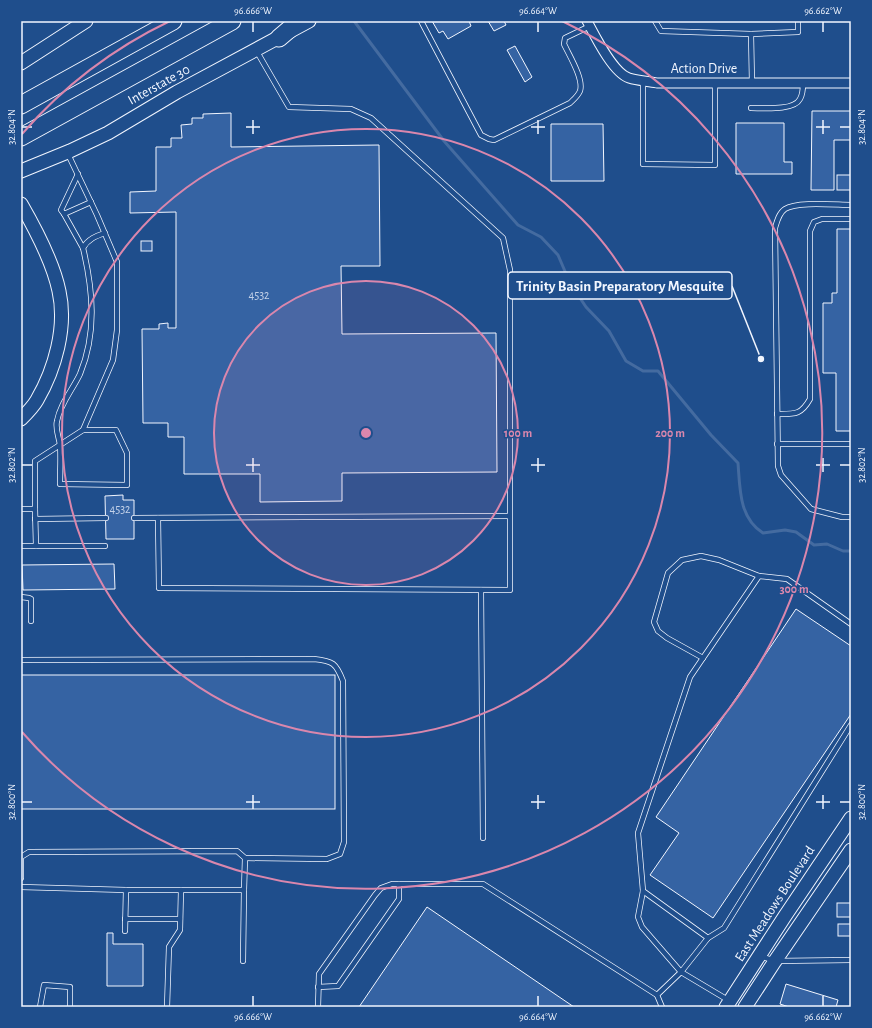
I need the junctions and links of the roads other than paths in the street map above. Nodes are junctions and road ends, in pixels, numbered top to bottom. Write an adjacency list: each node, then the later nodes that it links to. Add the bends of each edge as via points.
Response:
1 (86, 21): 13 (main road)
2 (173, 21): 19 (highway)
3 (232, 21): 21 (highway)
4 (299, 21): 11 (highway)
5 (310, 21): 11 (main road, Interstate 30)
6 (421, 21): 9 (lane, via 481,135 489,140 494,140 576,98 580,91 580,79 564,41)
7 (655, 21): 10 (lane, via 661,31)
8 (798, 21): 10 (lane, via 798,32)
9 (588, 23): 14 (street, Action Drive, via 617,69 628,78)
10 (751, 34): 15 (lane)
11 (279, 38): 12 (main road, Interstate 30)
12 (256, 50): 22 (main road, Interstate 30, via 177,92 108,133); 40 (lane, via 289,107 351,110 371,118 503,238 510,270)
13 (21, 63)
14 (643, 81): 18 (street, Action Drive); 18 (lane, via 643,164 714,165)
15 (752, 83): 16 (street, Action Drive); 18 (street, Action Drive)
16 (803, 83): 17 (street, Action Drive); 20 (lane, via 803,93 794,106)
17 (851, 83)
18 (715, 84)
19 (21, 105)
20 (751, 108)
21 (21, 138)
22 (67, 153): 23 (main road, Interstate 30); 24 (lane)
23 (21, 171)
24 (78, 174): 25 (lane); 28 (lane, via 62,206)
25 (91, 202): 28 (lane); 30 (lane)
26 (21, 204): 33 (main road, via 49,261 60,291 62,310 48,378 36,401)
27 (851, 205): 32 (lane, via 797,205 785,209 778,217 775,228)
28 (64, 214): 31 (lane)
29 (851, 220): 32 (lane, via 822,219 814,222 810,231 810,399 804,409 794,414)
30 (105, 233): 31 (lane, via 85,243); 34 (lane, via 117,262 116,338 113,360)
31 (83, 248): 35 (lane, via 91,296 91,336 80,374 56,422)
32 (777, 414): 36 (lane)
33 (22, 416)
34 (83, 430): 35 (lane); 35 (lane, via 116,430 127,453 127,485 60,484)
35 (60, 444): 39 (lane, via 35,460)
36 (778, 444): 37 (lane); 41 (lane, via 778,466 781,475 811,509)
37 (851, 444)
38 (21, 508): 39 (lane)
39 (35, 509): 45 (lane)
40 (509, 516): 44 (lane); 50 (lane, via 510,590)
41 (851, 517)
42 (106, 518): 45 (lane)
43 (134, 518): 44 (lane)
44 (158, 518): 50 (lane, via 159,588)
45 (35, 519): 47 (lane)
46 (21, 546): 47 (lane)
47 (36, 546): 48 (lane)
48 (105, 546)
49 (759, 576): 53 (lane, via 787,579); 54 (lane); 54 (lane, via 719,560 701,556 682,560 668,572 654,622 658,631 667,638)
50 (481, 590): 58 (lane)
51 (21, 597): 52 (lane, via 31,599)
52 (31, 621)
53 (851, 624)
54 (703, 658): 67 (lane, via 690,677 638,833)
55 (21, 660): 60 (lane, via 328,660 338,670 343,681 344,842 340,854 327,859)
56 (851, 726): 71 (lane, via 724,928)
57 (851, 818): 72 (main road, East Meadows Boulevard)
58 (483, 838)
59 (851, 850): 75 (main road)
60 (246, 858): 61 (lane, via 238,851 29,852 22,857); 66 (lane)
61 (21, 878)
62 (400, 884): 77 (lane, via 381,888 375,895 319,974); 77 (lane, via 399,899 338,986); 78 (lane, via 483,884)
63 (21, 887): 64 (lane)
64 (126, 890): 65 (lane); 68 (lane)
65 (181, 890): 66 (lane); 69 (lane)
66 (244, 890): 74 (lane)
67 (643, 891): 71 (lane); 76 (lane, via 638,917 642,927)
68 (126, 919): 69 (lane); 70 (lane)
69 (180, 919): 82 (lane, via 180,930 168,947)
70 (125, 931)
71 (708, 938): 76 (lane)
72 (760, 956): 75 (lane); 79 (main road, East Meadows Boulevard)
73 (851, 960): 75 (lane)
74 (243, 961)
75 (775, 961): 85 (main road)
76 (681, 972): 78 (lane); 79 (lane)
77 (318, 987): 83 (lane)
78 (657, 995): 84 (lane)
79 (728, 1004)
80 (40, 1007): 81 (lane, via 44,985 70,987)
81 (70, 1007)
82 (167, 1007)
83 (318, 1007)
84 (662, 1007)
85 (745, 1007)

